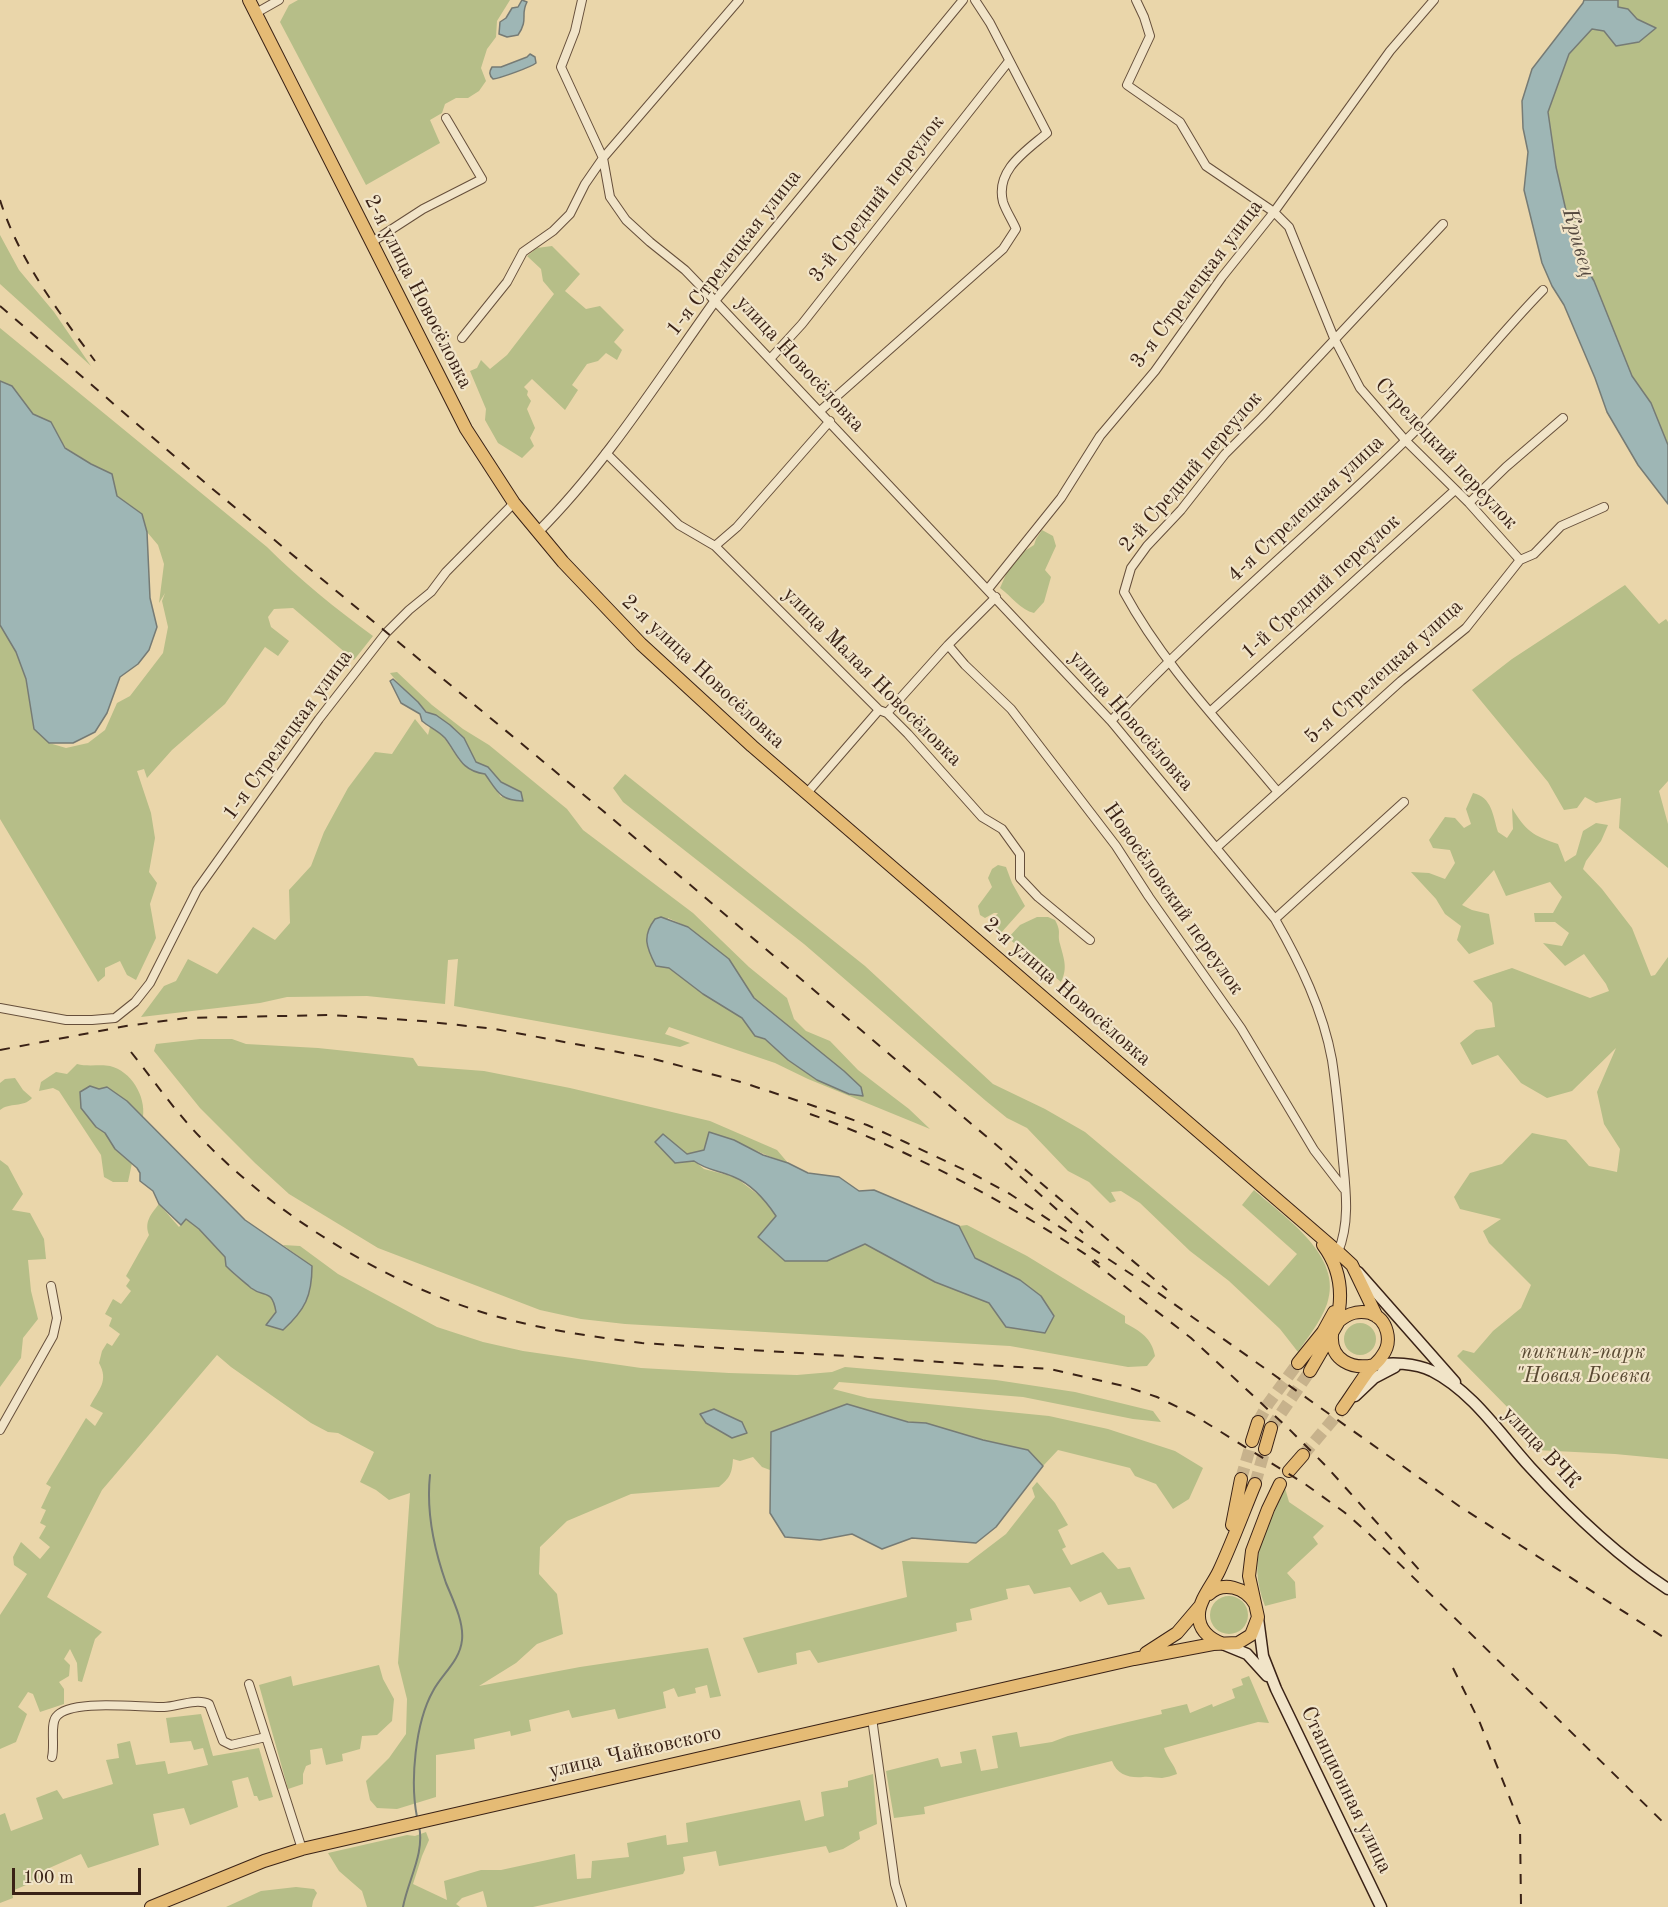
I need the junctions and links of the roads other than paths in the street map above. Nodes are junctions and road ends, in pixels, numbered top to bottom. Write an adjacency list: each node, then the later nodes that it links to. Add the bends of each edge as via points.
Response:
1 (249, 0): 9 (main road, 2-я улица Новосёловка)
2 (279, 0): 9 (street)
3 (582, 0): 12 (street, улица Новосёловка, via 561,68)
4 (739, 0): 12 (street)
5 (963, 0): 17 (street, 1-я Стрелецкая улица)
6 (975, 0): 10 (street)
7 (1136, 0): 13 (street, Стрелецкий переулок, via 1150,36 1127,85 1180,122 1206,166)
8 (1434, 0): 13 (street, 3-я Стрелецкая улица, via 1380,64)
9 (256, 13): 15 (main road, 2-я улица Новосёловка)
10 (1009, 61): 20 (street, 3-й Средний переулок, via 802,324); 21 (street, via 1047,134 1018,158 1005,175 1003,203 1016,229 1003,249)
11 (446, 118): 15 (street, via 482,179 423,209)
12 (603, 158): 17 (street, улица Новосёловка, via 610,197 626,220); 18 (street, via 570,214 523,252 507,282)
13 (1274, 212): 19 (street, Стрелецкий переулок, via 1289,227); 33 (street, 3-я Стрелецкая улица, via 1155,371 1100,436 1060,498)
14 (1443, 224): 19 (street, 2-й Средний переулок)
15 (372, 242): 27 (main road, 2-я улица Новосёловка, via 466,429)
16 (1543, 290): 24 (street, 4-я Стрелецкая улица)
17 (715, 301): 20 (street, улица Новосёловка); 25 (street, 1-я Стрелецкая улица)
18 (462, 338)
19 (1334, 338): 24 (street, Стрелецкий переулок, via 1360,388); 36 (street, 2-й Средний переулок, via 1226,454 1131,568 1124,592)
20 (770, 358): 21 (street, улица Новосёловка)
21 (820, 411): 23 (street, улица Новосёловка)
22 (1563, 418): 28 (street)
23 (830, 421): 31 (street, via 737,527); 33 (street, улица Новосёловка)
24 (1406, 441): 26 (street, Стрелецкий переулок); 36 (street, 4-я Стрелецкая улица)
25 (606, 453): 30 (street, 1-я Стрелецкая улица); 31 (street, улица Малая Новосёловка, via 679,525)
26 (1455, 490): 28 (street, Стрелецкий переулок); 37 (street, 1-й Средний переулок)
27 (514, 503): 30 (main road, 2-я улица Новосёловка); 46 (street, 1-я Стрелецкая улица, via 431,592 386,633 319,719 197,890 150,983 135,1002 115,1018 92,1020 66,1020)
28 (1469, 503): 32 (street, Стрелецкий переулок)
29 (1604, 507): 32 (street, 5-я Стрелецкая улица, via 1561,526 1534,554)
30 (538, 532): 41 (main road, 2-я улица Новосёловка, via 640,644)
31 (715, 546): 38 (street, улица Малая Новосёловка)
32 (1520, 560): 40 (street, 5-я Стрелецкая улица, via 1466,628)
33 (988, 589): 34 (street, улица Новосёловка)
34 (996, 597): 35 (street); 39 (street, улица Новосёловка)
35 (948, 645): 38 (street); 47 (street, Новосёловский переулок, via 1011,709 1116,846 1241,1028 1314,1150)
36 (1169, 662): 37 (street, 2-й Средний переулок); 39 (street, 4-я Стрелецкая улица)
37 (1211, 711): 40 (street, 2-й Средний переулок)
38 (883, 712): 41 (street); 45 (street, улица Малая Новосёловка, via 908,734 982,817 1002,829 1020,854 1020,878)
39 (1111, 722): 43 (street, улица Новосёловка)
40 (1277, 791): 43 (street, 5-я Стрелецкая улица)
41 (807, 793): 48 (main road, 2-я улица Новосёловка)
42 (1404, 802): 44 (street)
43 (1216, 848): 44 (street, улица Новосёловка)
44 (1275, 919): 47 (street, улица Новосёловка, via 1311,990 1328,1047 1339,1114)
45 (1090, 940)
46 (0, 1008)
47 (1345, 1191): 49 (street, улица Новосёловка, via 1345,1228)
48 (1309, 1227): 49 (main road, 2-я улица Новосёловка); 52 (main road, 2-я улица Новосёловка, via 1330,1254)
49 (1338, 1252): 50 (main road, 2-я улица Новосёловка)
50 (1352, 1265): 53 (main road, 2-я улица Новосёловка); 55 (main road, 2-я улица Новосёловка)
51 (51, 1286): 64 (street, via 57,1318 53,1336)
52 (1340, 1287): 54 (main road, 2-я улица Новосёловка, via 1341,1303); 56 (main road, via 1332,1318)
53 (1379, 1318): 54 (main road, via 1354,1312 1339,1321); 55 (main road); 58 (main road, via 1388,1340 1386,1350)
54 (1334, 1331): 58 (main road, via 1333,1347 1343,1362 1358,1368); 59 (main road)
55 (1417, 1338): 60 (main road, 2-я улица Новосёловка)
56 (1298, 1363)
57 (1403, 1364): 58 (main road, улица ВЧК); 60 (main road, улица ВЧК, via 1430,1370); 61 (main road, via 1383,1371)
58 (1374, 1365): 61 (main road)
59 (1310, 1371)
60 (1467, 1396): 73 (main road, улица ВЧК, via 1579,1517)
61 (1342, 1409)
62 (1258, 1422): 65 (main road)
63 (1271, 1428): 66 (main road)
64 (0, 1430)
65 (1252, 1441)
66 (1265, 1449)
67 (1303, 1455): 68 (main road)
68 (1289, 1471)
69 (1241, 1479): 72 (main road)
70 (1255, 1484): 72 (main road)
71 (1280, 1484): 75 (main road, via 1252,1551 1249,1576)
72 (1226, 1556): 74 (main road, улица Чайковского)
73 (1668, 1589)
74 (1203, 1601): 75 (main road, via 1220,1587 1235,1588 1247,1594); 76 (main road, via 1199,1618 1204,1632); 77 (main road, улица Чайковского, via 1177,1633)
75 (1257, 1612): 76 (main road, via 1251,1635); 79 (main road, Станционная улица, via 1263,1656)
76 (1225, 1644): 77 (main road, улица Чайковского); 79 (main road, Станционная улица, via 1251,1658)
77 (1134, 1659): 80 (main road, улица Чайковского)
78 (249, 1684): 81 (street)
79 (1276, 1689): 86 (main road, Станционная улица)
80 (872, 1718): 83 (main road, улица Чайковского); 85 (street, via 894,1884)
81 (266, 1737): 82 (street, via 231,1744 224,1741 209,1704 202,1701 162,1707 80,1707 57,1715); 83 (street)
82 (51, 1757)
83 (302, 1849): 84 (main road, улица Чайковского)
84 (151, 1907)
85 (902, 1907)
86 (1381, 1907)

